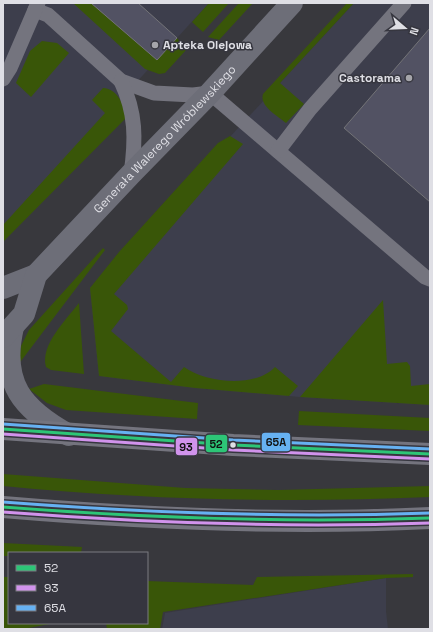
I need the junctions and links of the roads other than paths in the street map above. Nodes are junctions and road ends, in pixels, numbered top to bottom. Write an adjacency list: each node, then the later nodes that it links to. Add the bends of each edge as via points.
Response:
1 (292, 3): 6 (street, Generała Walerego Wróblewskiego)
2 (404, 3): 7 (lane, via 310,110)
3 (36, 7): 4 (lane); 5 (lane)
4 (3, 79)
5 (121, 81): 6 (lane, via 154,94 193,96); 8 (lane, via 133,115 134,146)
6 (210, 93): 7 (lane); 8 (street, Generała Walerego Wróblewskiego)
7 (278, 151): 10 (lane)
8 (130, 174): 9 (street, Generała Walerego Wróblewskiego)
9 (36, 275): 11 (street, Generała Walerego Wróblewskiego); 12 (street, Generała Walerego Wróblewskiego, via 24,314)
10 (430, 279)
11 (3, 288)
12 (8, 332): 14 (street, via 9,378 14,390 37,415)
13 (3, 429): 14 (main road)
14 (69, 435): 15 (main road)
15 (430, 454)
16 (3, 507): 17 (main road, via 247,520)
17 (430, 518)

